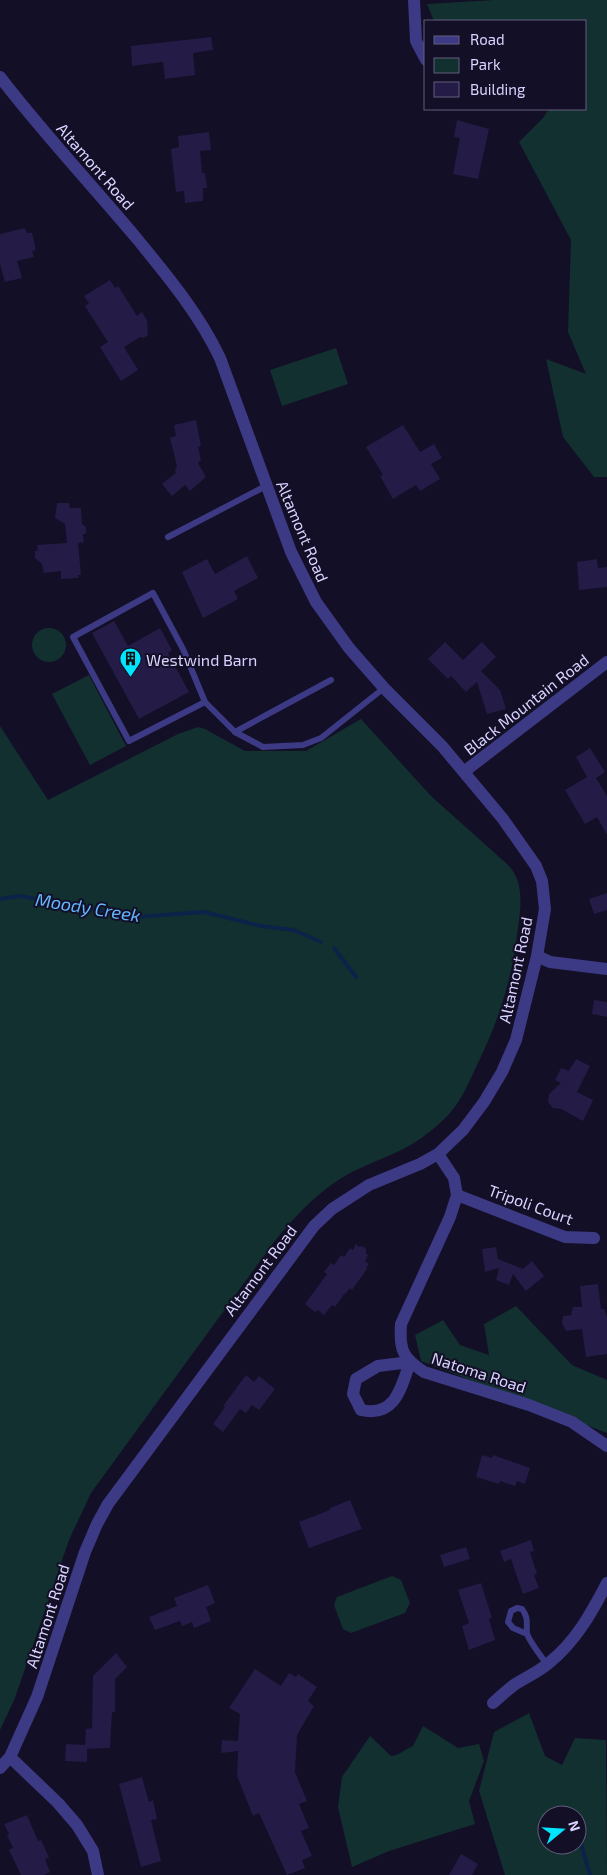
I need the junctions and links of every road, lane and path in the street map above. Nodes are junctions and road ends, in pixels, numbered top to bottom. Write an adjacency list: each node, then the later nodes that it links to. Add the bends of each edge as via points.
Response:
1 (414, 0): 2 (street, via 416,40)
2 (424, 56)
3 (0, 77): 4 (street, Altamont Road, via 196,315 220,358)
4 (266, 486): 5 (lane); 8 (street, Altamont Road, via 291,552 316,602 349,648)
5 (168, 537)
6 (607, 662): 11 (street, Black Mountain Road)
7 (332, 680): 10 (lane)
8 (384, 688): 10 (lane, via 321,738 303,745 263,748); 11 (street, Altamont Road)
9 (205, 702): 9 (lane, via 184,649 154,593 73,637 129,741); 10 (lane)
10 (235, 732)
11 (465, 771): 12 (street, Altamont Road, via 536,866 542,881 545,909)
12 (537, 956): 13 (street, via 550,962); 14 (street, Altamont Road, via 516,1040 502,1072 463,1130)
13 (607, 969)
14 (438, 1154): 15 (street, via 454,1178); 23 (street, Altamont Road, via 369,1185 332,1209 314,1226 108,1504 85,1552 37,1697)
15 (457, 1195): 16 (street, Tripoli Court, via 565,1236); 17 (street, Natoma Road, via 401,1324 400,1340)
16 (594, 1238)
17 (410, 1362): 17 (street, via 378,1366 356,1379 354,1394 360,1410 373,1413 387,1408 400,1393); 18 (street, Natoma Road, via 424,1372 572,1422)
18 (607, 1446)
19 (607, 1583): 21 (street, via 583,1625)
20 (527, 1634): 21 (lane)
21 (547, 1665): 22 (street)
22 (493, 1703)
23 (10, 1757): 24 (street, Altamont Road); 25 (street, via 77,1825 93,1851)
24 (0, 1768)
25 (98, 1875)

